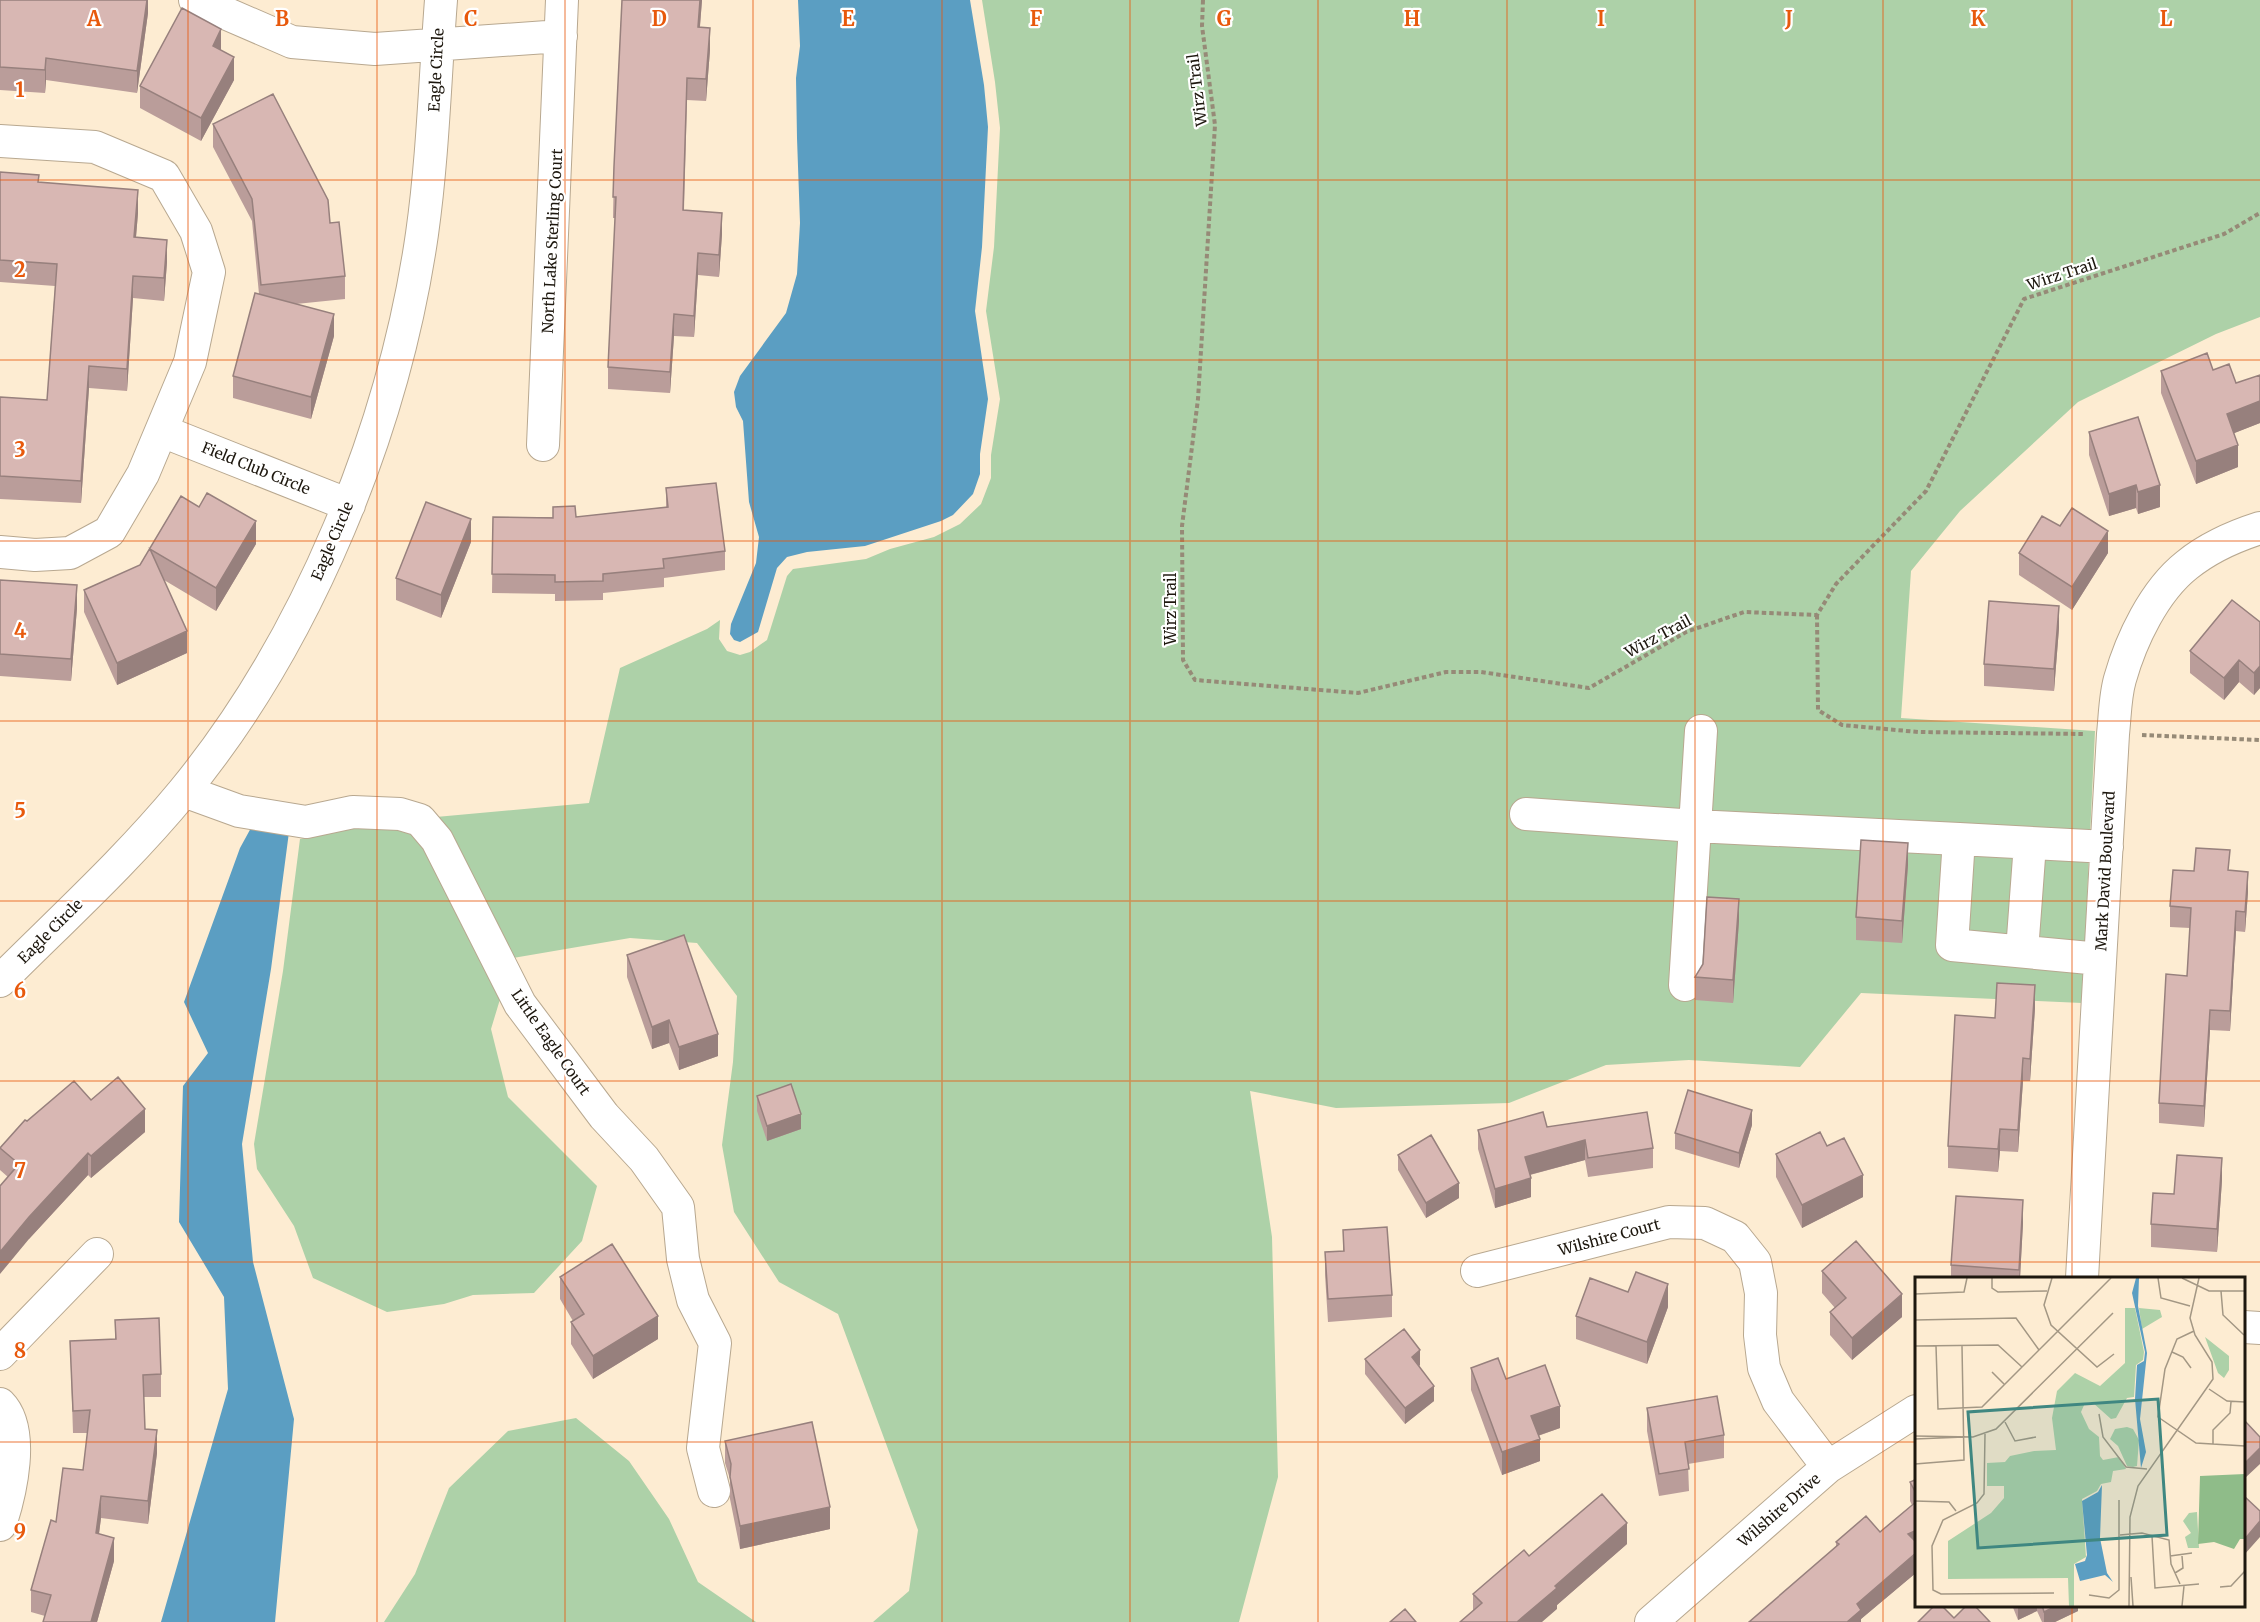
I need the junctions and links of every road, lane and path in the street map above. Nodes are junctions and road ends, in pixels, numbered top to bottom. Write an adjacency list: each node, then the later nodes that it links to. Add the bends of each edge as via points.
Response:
1 (195, 0): 6 (street, via 292,42 375,49)
2 (441, 0): 6 (street, Eagle Circle)
3 (562, 0): 5 (street, North Lake Sterling Court)
4 (1203, 0): 14 (path, Wirz Trail, via 1202,26 1215,125 1198,399 1182,526 1183,660 1196,680 1358,693 1446,672 1481,672 1589,688 1686,632 1744,612)
5 (561, 36): 6 (street); 10 (street, North Lake Sterling Court)
6 (438, 45): 11 (street, Eagle Circle, via 422,236 386,396)
7 (0, 141): 9 (street, via 95,147 164,176 196,231 209,272 190,362)
8 (2260, 213): 14 (path, Wirz Trail, via 2224,234 2025,299 1926,490 1836,584)
9 (162, 431): 11 (street, Field Club Circle); 13 (street, via 143,474 109,532 70,552)
10 (543, 445)
11 (349, 505): 19 (street, Eagle Circle, via 309,595 263,679)
12 (2260, 528): 24 (street, Mark David Boulevard, via 2234,537 2186,566 2158,598 2139,631 2120,680)
13 (0, 552)
14 (1817, 615): 16 (path, via 1818,710 1842,725 1918,732)
15 (1701, 731): 21 (street)
16 (2094, 734)
17 (2135, 735): 18 (path)
18 (2260, 740)
19 (184, 791): 27 (street, Eagle Circle, via 130,852); 38 (street, Little Eagle Court, via 239,812 306,822 353,812 400,814 420,820 437,840 520,1004 678,1207 683,1259 693,1299 715,1343 703,1448)
20 (1526, 814): 21 (street)
21 (1695, 826): 22 (street); 28 (street)
22 (1959, 839): 23 (street); 25 (street, via 1952,945)
23 (2030, 844): 24 (street); 25 (street)
24 (2107, 847): 26 (street, Mark David Boulevard)
25 (2022, 951): 26 (street)
26 (2100, 959): 31 (street, Mark David Boulevard)
27 (0, 981)
28 (1684, 985)
29 (97, 1254): 34 (street)
30 (1477, 1271): 37 (street, Wilshire Court, via 1669,1221 1704,1223 1735,1238 1755,1262 1761,1293 1764,1368 1778,1401)
31 (2082, 1277)
32 (2245, 1327): 33 (street)
33 (2260, 1328)
34 (0, 1354)
35 (0, 1404): 39 (street, via 15,1448 11,1490)
36 (1915, 1412): 37 (street, Wilshire Drive)
37 (1828, 1467): 40 (street, Wilshire Drive)
38 (714, 1491)
39 (0, 1525)
40 (1651, 1622)

